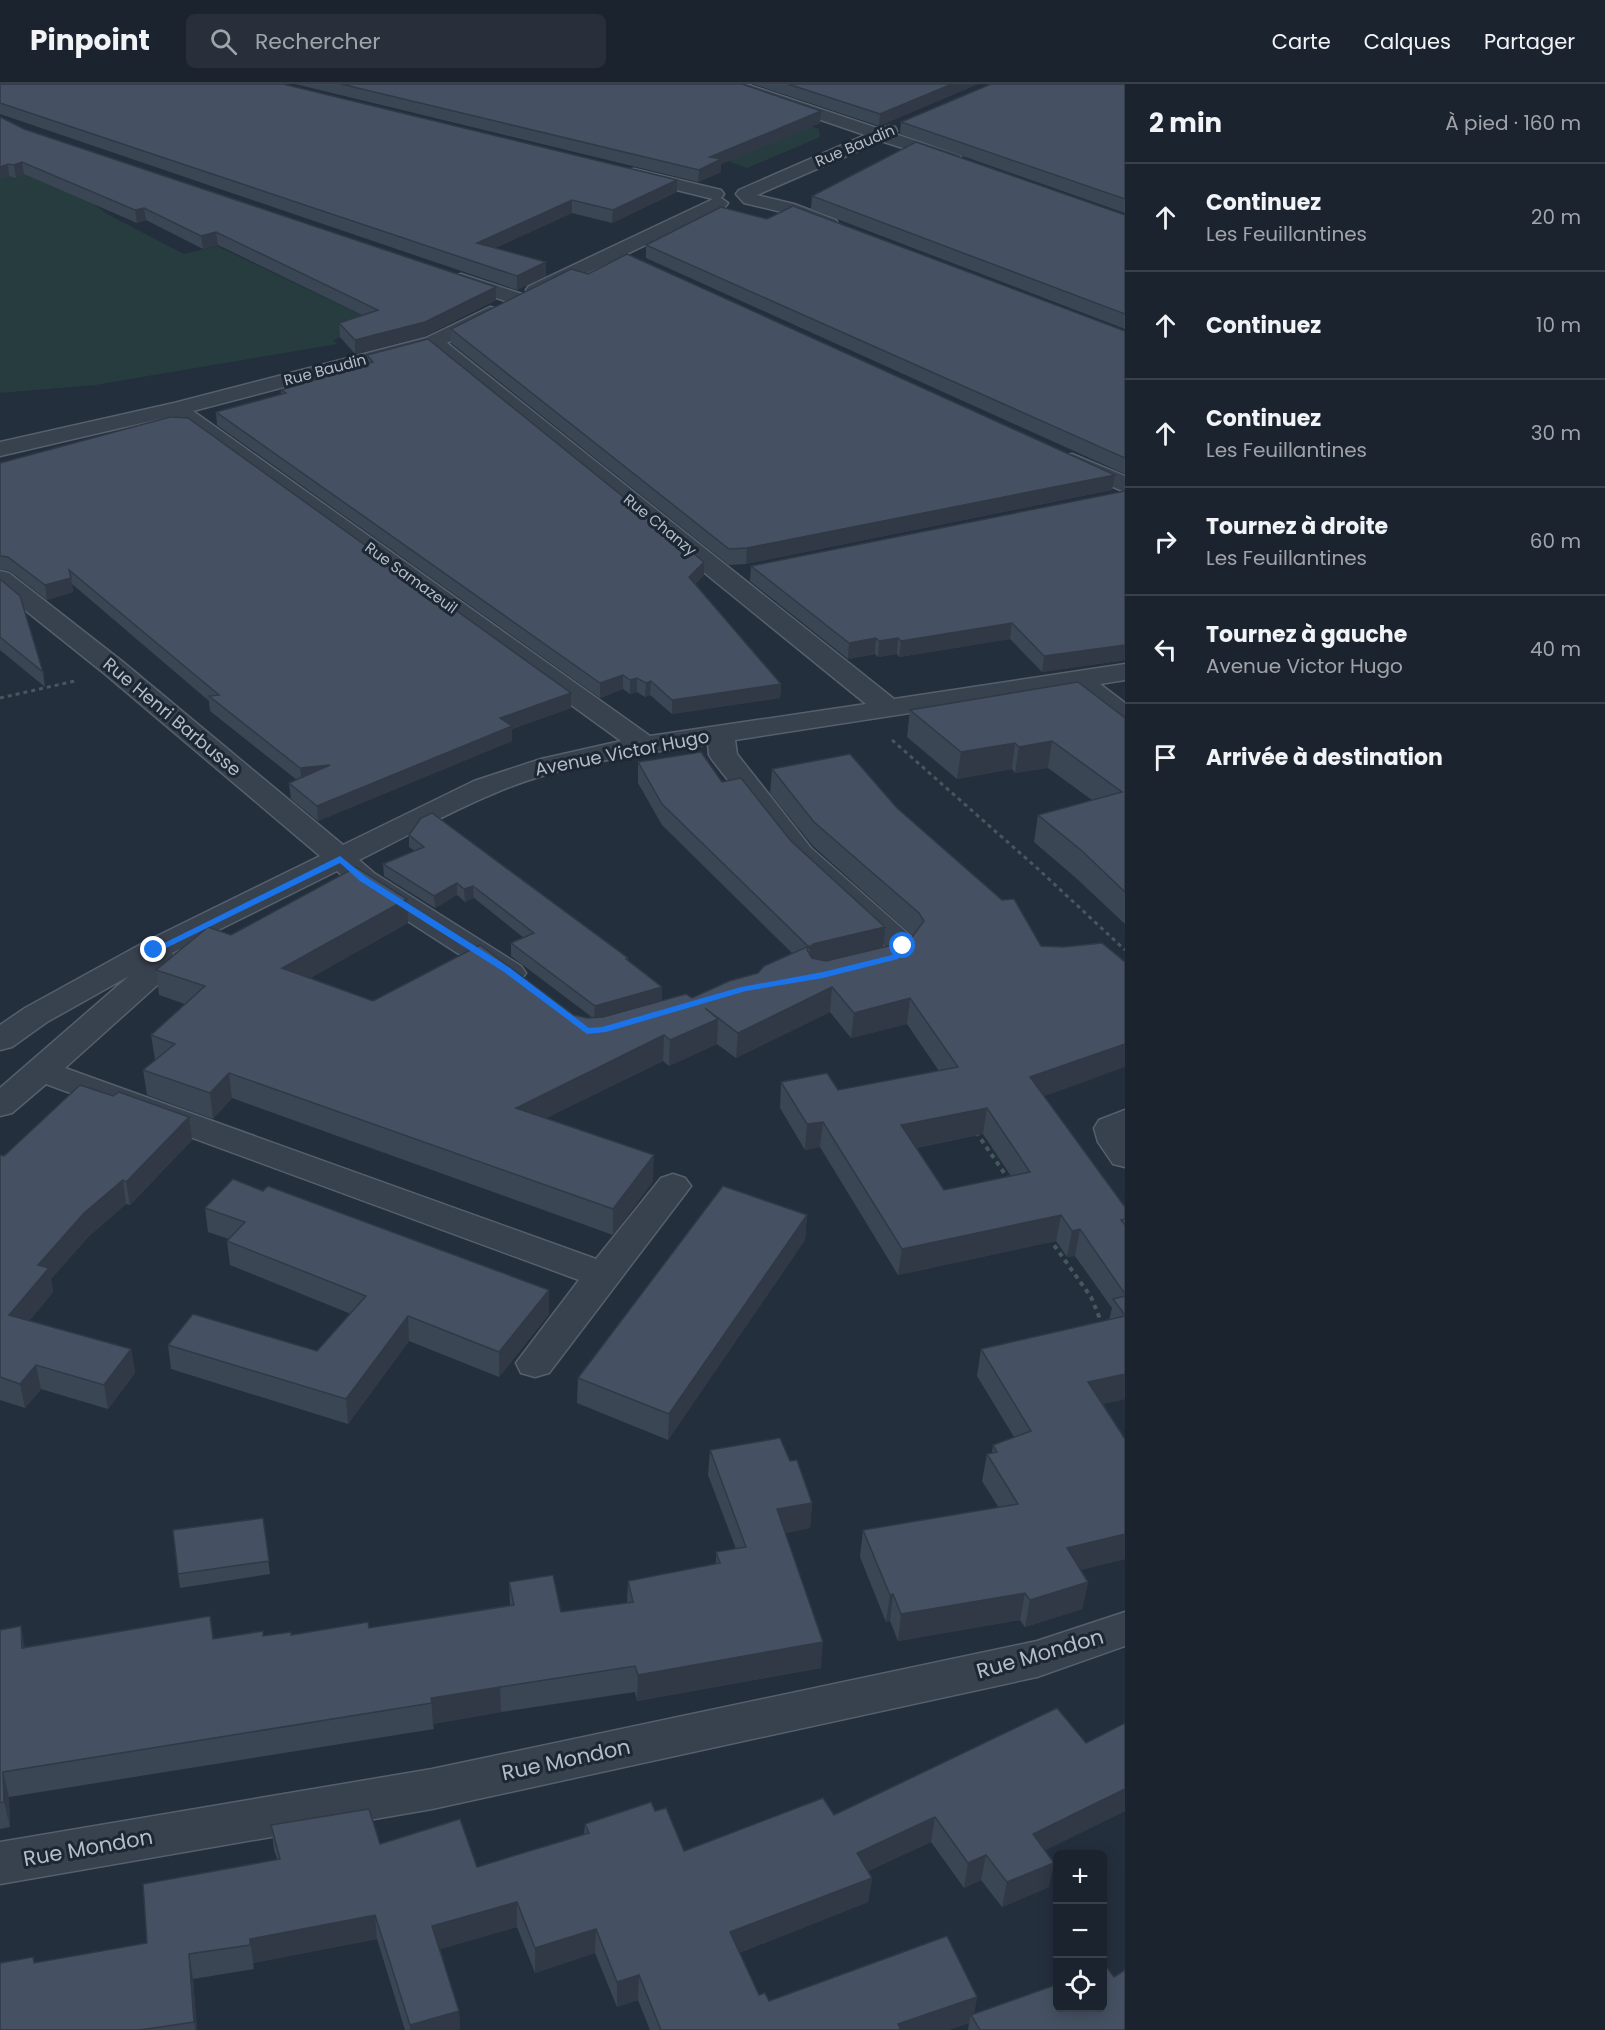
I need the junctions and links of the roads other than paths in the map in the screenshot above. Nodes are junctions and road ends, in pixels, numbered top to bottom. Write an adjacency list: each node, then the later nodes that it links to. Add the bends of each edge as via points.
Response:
1 (730, 84): 3 (street)
2 (902, 126): 3 (street, Rue Baudin)
3 (877, 134): 4 (street); 8 (street, Rue Baudin)
4 (915, 146): 5 (street); 6 (street)
5 (891, 158)
6 (969, 165)
7 (612, 169): 9 (street)
8 (748, 196): 9 (street, via 739,204); 11 (street)
9 (717, 198): 13 (street, Rue Baudin)
10 (810, 198): 11 (street)
11 (788, 208): 12 (street)
12 (842, 229)
13 (613, 252): 14 (street); 16 (street, Rue Baudin)
14 (642, 265)
15 (449, 276): 16 (street)
16 (518, 299): 17 (street, Rue Baudin)
17 (433, 342): 18 (street, Rue Baudin); 25 (street, Rue Chanzy)
18 (176, 409): 19 (street, Rue Baudin); 32 (street, Rue Samazeuil)
19 (47, 438): 20 (street, Rue Baudin); 21 (street, Rue Baudin)
20 (0, 443)
21 (0, 449)
22 (1050, 451): 23 (street)
23 (1125, 485)
24 (758, 571): 25 (street)
25 (723, 575): 29 (street, Rue Chanzy)
26 (0, 578): 33 (street, Rue Henri Barbusse, via 114,668)
27 (1125, 672): 28 (street, Avenue Victor Hugo)
28 (1077, 680): 29 (street, Avenue Victor Hugo); 30 (street)
29 (888, 708): 31 (street, Avenue Victor Hugo)
30 (1125, 716)
31 (721, 734): 32 (street, Avenue Victor Hugo); 35 (street, via 723,755 801,854 903,946 895,957)
32 (646, 746): 33 (street, Avenue Victor Hugo, via 575,758 512,776)
33 (340, 859): 34 (street, Avenue Victor Hugo); 36 (street, Rue Henri Barbusse, via 363,879)
34 (154, 950): 37 (street, Avenue Victor Hugo); 38 (street, via 162,964)
35 (844, 970)
36 (534, 990)
37 (2, 1035)
38 (42, 1071): 39 (street); 43 (street)
39 (0, 1105)
40 (1125, 1121): 41 (street, via 1112,1128 1114,1142)
41 (1125, 1156)
42 (673, 1186): 43 (street)
43 (603, 1275): 44 (street)
44 (535, 1363)
45 (1125, 1629): 46 (street, Rue Mondon, via 1038,1659 444,1786)
46 (0, 1863)

